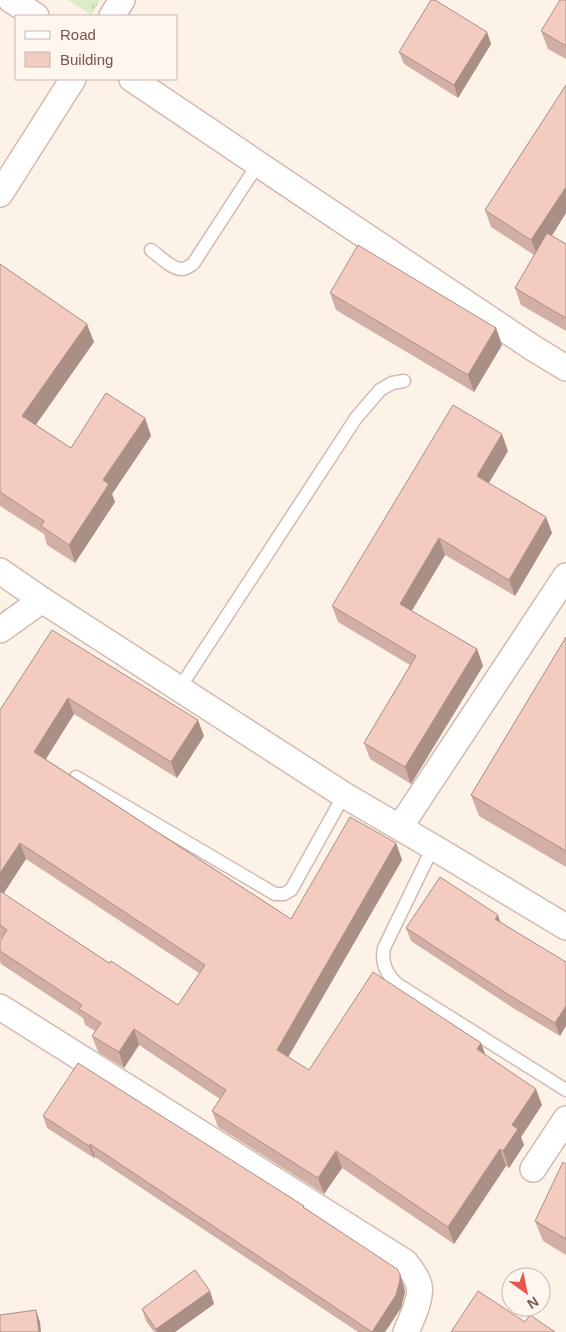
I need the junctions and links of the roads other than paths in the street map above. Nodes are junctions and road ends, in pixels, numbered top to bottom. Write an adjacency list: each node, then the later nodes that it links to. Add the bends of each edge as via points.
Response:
1 (11, 0): 3 (street)
2 (122, 0): 4 (street)
3 (34, 15)
4 (113, 15)
5 (72, 80): 8 (street)
6 (133, 80): 7 (street)
7 (258, 164): 9 (lane, via 193,264 179,269); 10 (street)
8 (0, 194)
9 (151, 250)
10 (566, 368)
11 (404, 381): 16 (lane, via 380,390 356,418)
12 (0, 571): 14 (street)
13 (566, 576): 19 (street)
14 (42, 600): 15 (street); 16 (street)
15 (0, 630)
16 (179, 688): 18 (street)
17 (76, 777): 18 (lane, via 275,894 291,890)
18 (344, 795): 19 (street)
19 (400, 827): 20 (street)
20 (434, 847): 21 (street); 23 (lane, via 384,948 384,966 397,984)
21 (566, 928)
22 (0, 1007): 26 (street, via 405,1262 419,1283 420,1291)
23 (566, 1090)
24 (566, 1119): 25 (street)
25 (532, 1169)
26 (406, 1332)

